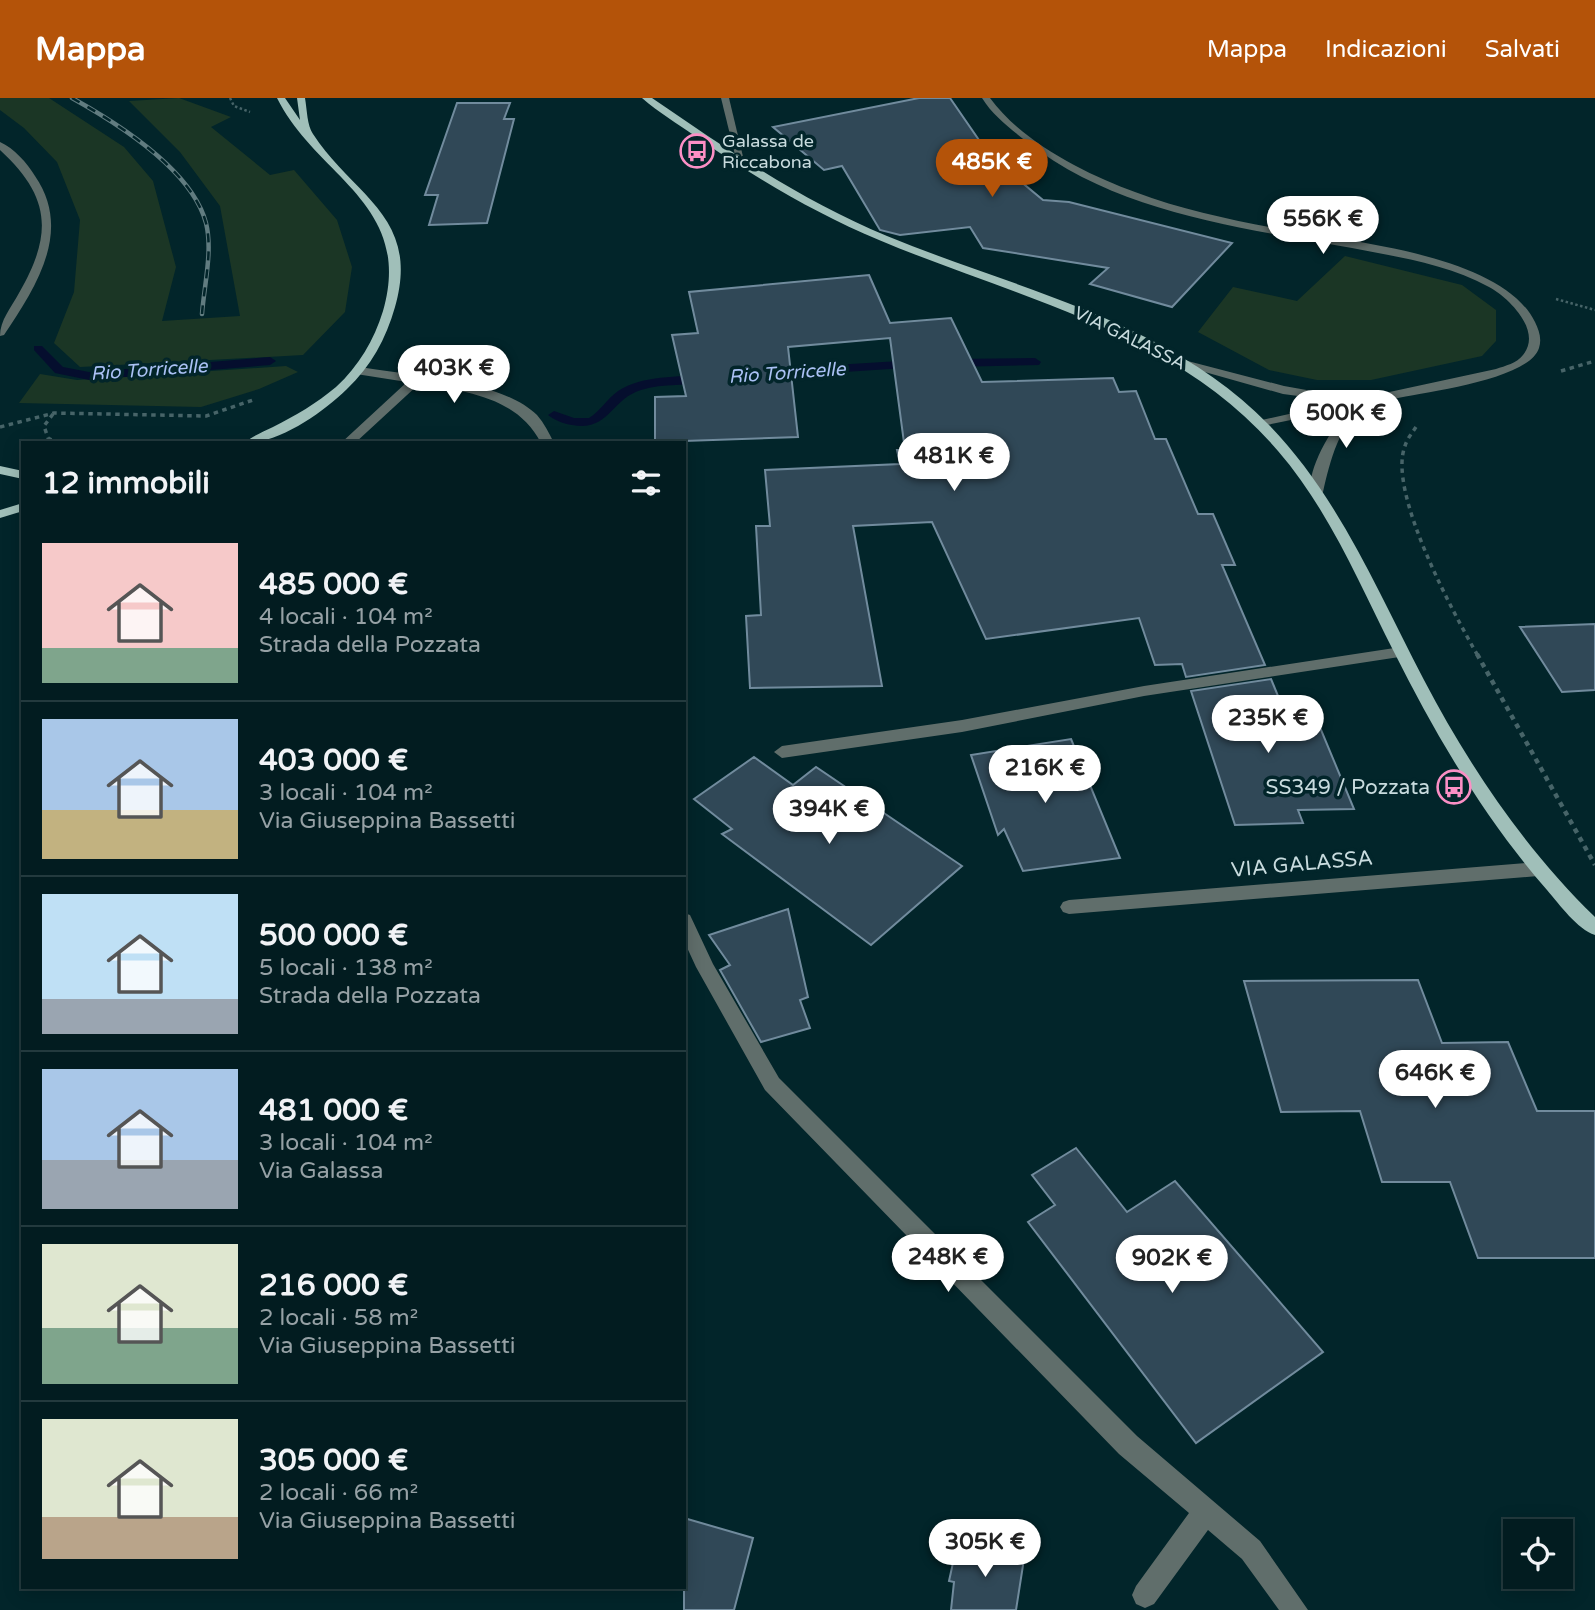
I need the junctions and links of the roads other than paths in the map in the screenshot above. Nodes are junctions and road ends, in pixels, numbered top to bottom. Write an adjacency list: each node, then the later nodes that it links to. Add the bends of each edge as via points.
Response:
1 (281, 98): 6 (main road, via 289,114)
2 (301, 98): 6 (main road)
3 (646, 98): 8 (main road, VIA GALASSA)
4 (725, 98): 8 (street)
5 (986, 98): 13 (street, via 1052,160 1083,177 1208,215 1432,262 1497,287 1523,310 1535,339 1530,356 1518,365)
6 (306, 130): 11 (main road, via 377,215 396,259 388,315)
7 (0, 145): 9 (street, via 20,160 36,182 46,208 48,232 44,257 31,287)
8 (743, 163): 10 (main road, VIA GALASSA, via 831,215 1119,328)
9 (0, 333)
10 (1184, 362): 13 (street, via 1283,390); 14 (main road, VIA GALASSA)
11 (360, 371): 12 (street); 15 (main road, via 332,398)
12 (415, 381): 16 (street); 17 (street, via 485,393 508,402 530,415)
13 (1365, 401): 14 (street); 20 (street, via 1338,428 1322,462)
14 (1261, 424): 20 (main road, VIA GALASSA)
15 (255, 441)
16 (349, 441)
17 (547, 441)
18 (0, 470): 19 (main road)
19 (21, 475)
20 (1316, 492): 23 (main road, VIA GALASSA, via 1359,564)
21 (21, 508): 22 (main road)
22 (0, 514)
23 (1401, 652): 24 (street); 25 (main road, VIA GALASSA, via 1432,709)
24 (782, 752)
25 (1538, 869): 26 (street, VIA GALASSA); 28 (main road, VIA GALASSA)
26 (1069, 907)
27 (686, 924): 29 (street, via 772,1084 1128,1445)
28 (1595, 928)
29 (1206, 1511): 30 (street); 31 (street, via 1251,1550)
30 (1145, 1595)
31 (1295, 1610)

